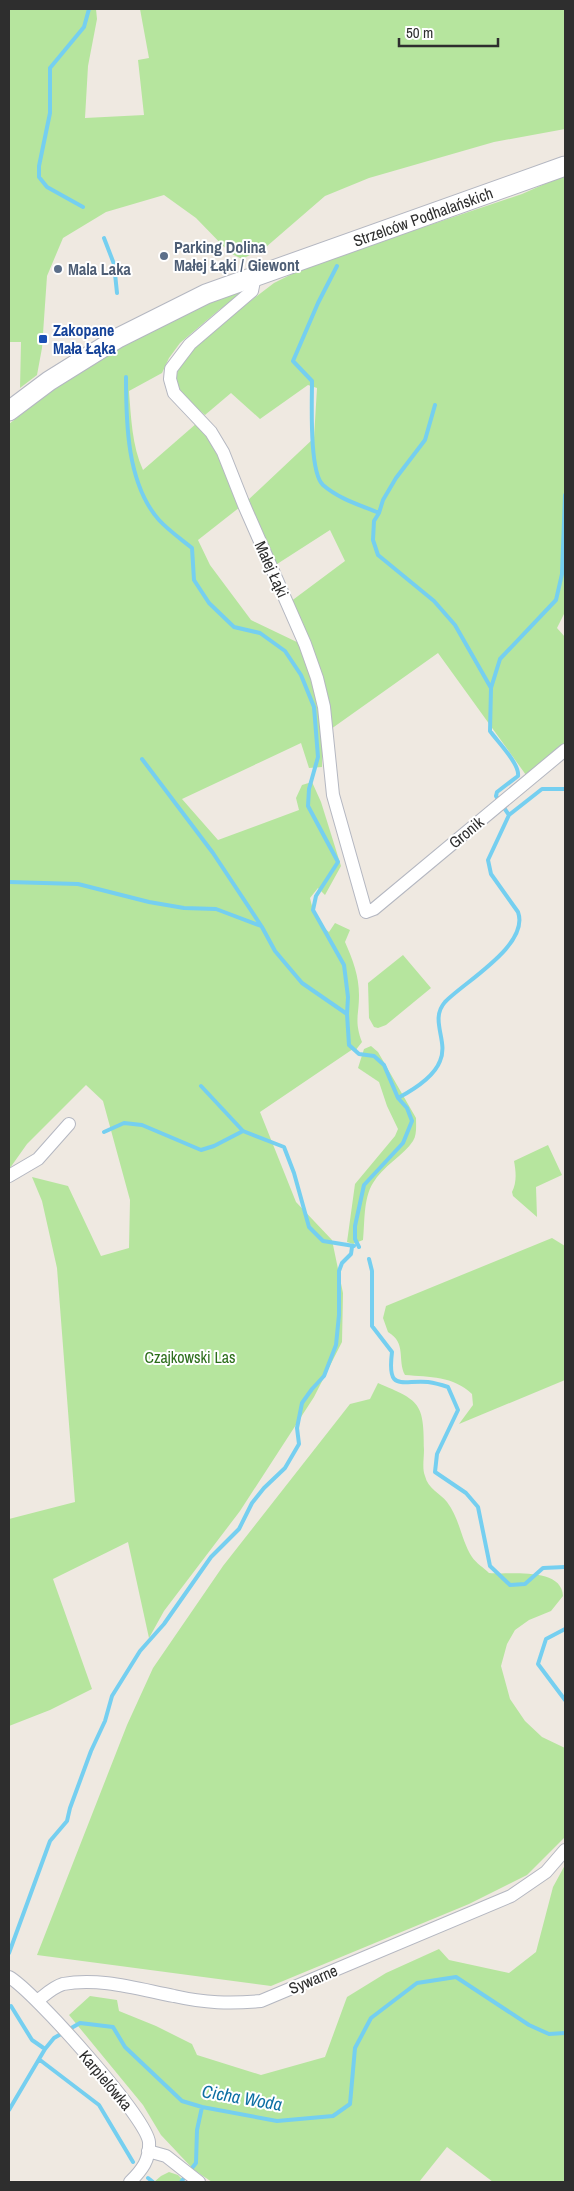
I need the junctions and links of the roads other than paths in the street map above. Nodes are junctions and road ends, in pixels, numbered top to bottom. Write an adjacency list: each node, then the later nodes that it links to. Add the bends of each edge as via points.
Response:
1 (565, 166): 2 (main road, Strzelców Podhalańskich)
2 (255, 276): 3 (main road, Strzelców Podhalańskich, via 206,294 118,338 49,381); 5 (street, Małej Łąki, via 252,291 190,344 171,369 170,379 174,393 211,432 223,452 305,644 324,707 333,795)
3 (9, 411)
4 (565, 750): 5 (street, Gronik, via 374,909)
5 (366, 912)
6 (69, 1124): 7 (street, via 38,1158)
7 (9, 1176)
8 (565, 1850): 10 (street, Sywarne, via 546,1872 511,1896 261,2001 228,2004 108,1983 57,1987)
9 (9, 1977): 10 (street, Karpielówka)
10 (38, 2001): 11 (street, Karpielówka, via 131,2109 142,2126)
11 (148, 2151): 12 (street, via 146,2164); 13 (street, via 166,2156)
12 (130, 2182)
13 (199, 2182)

